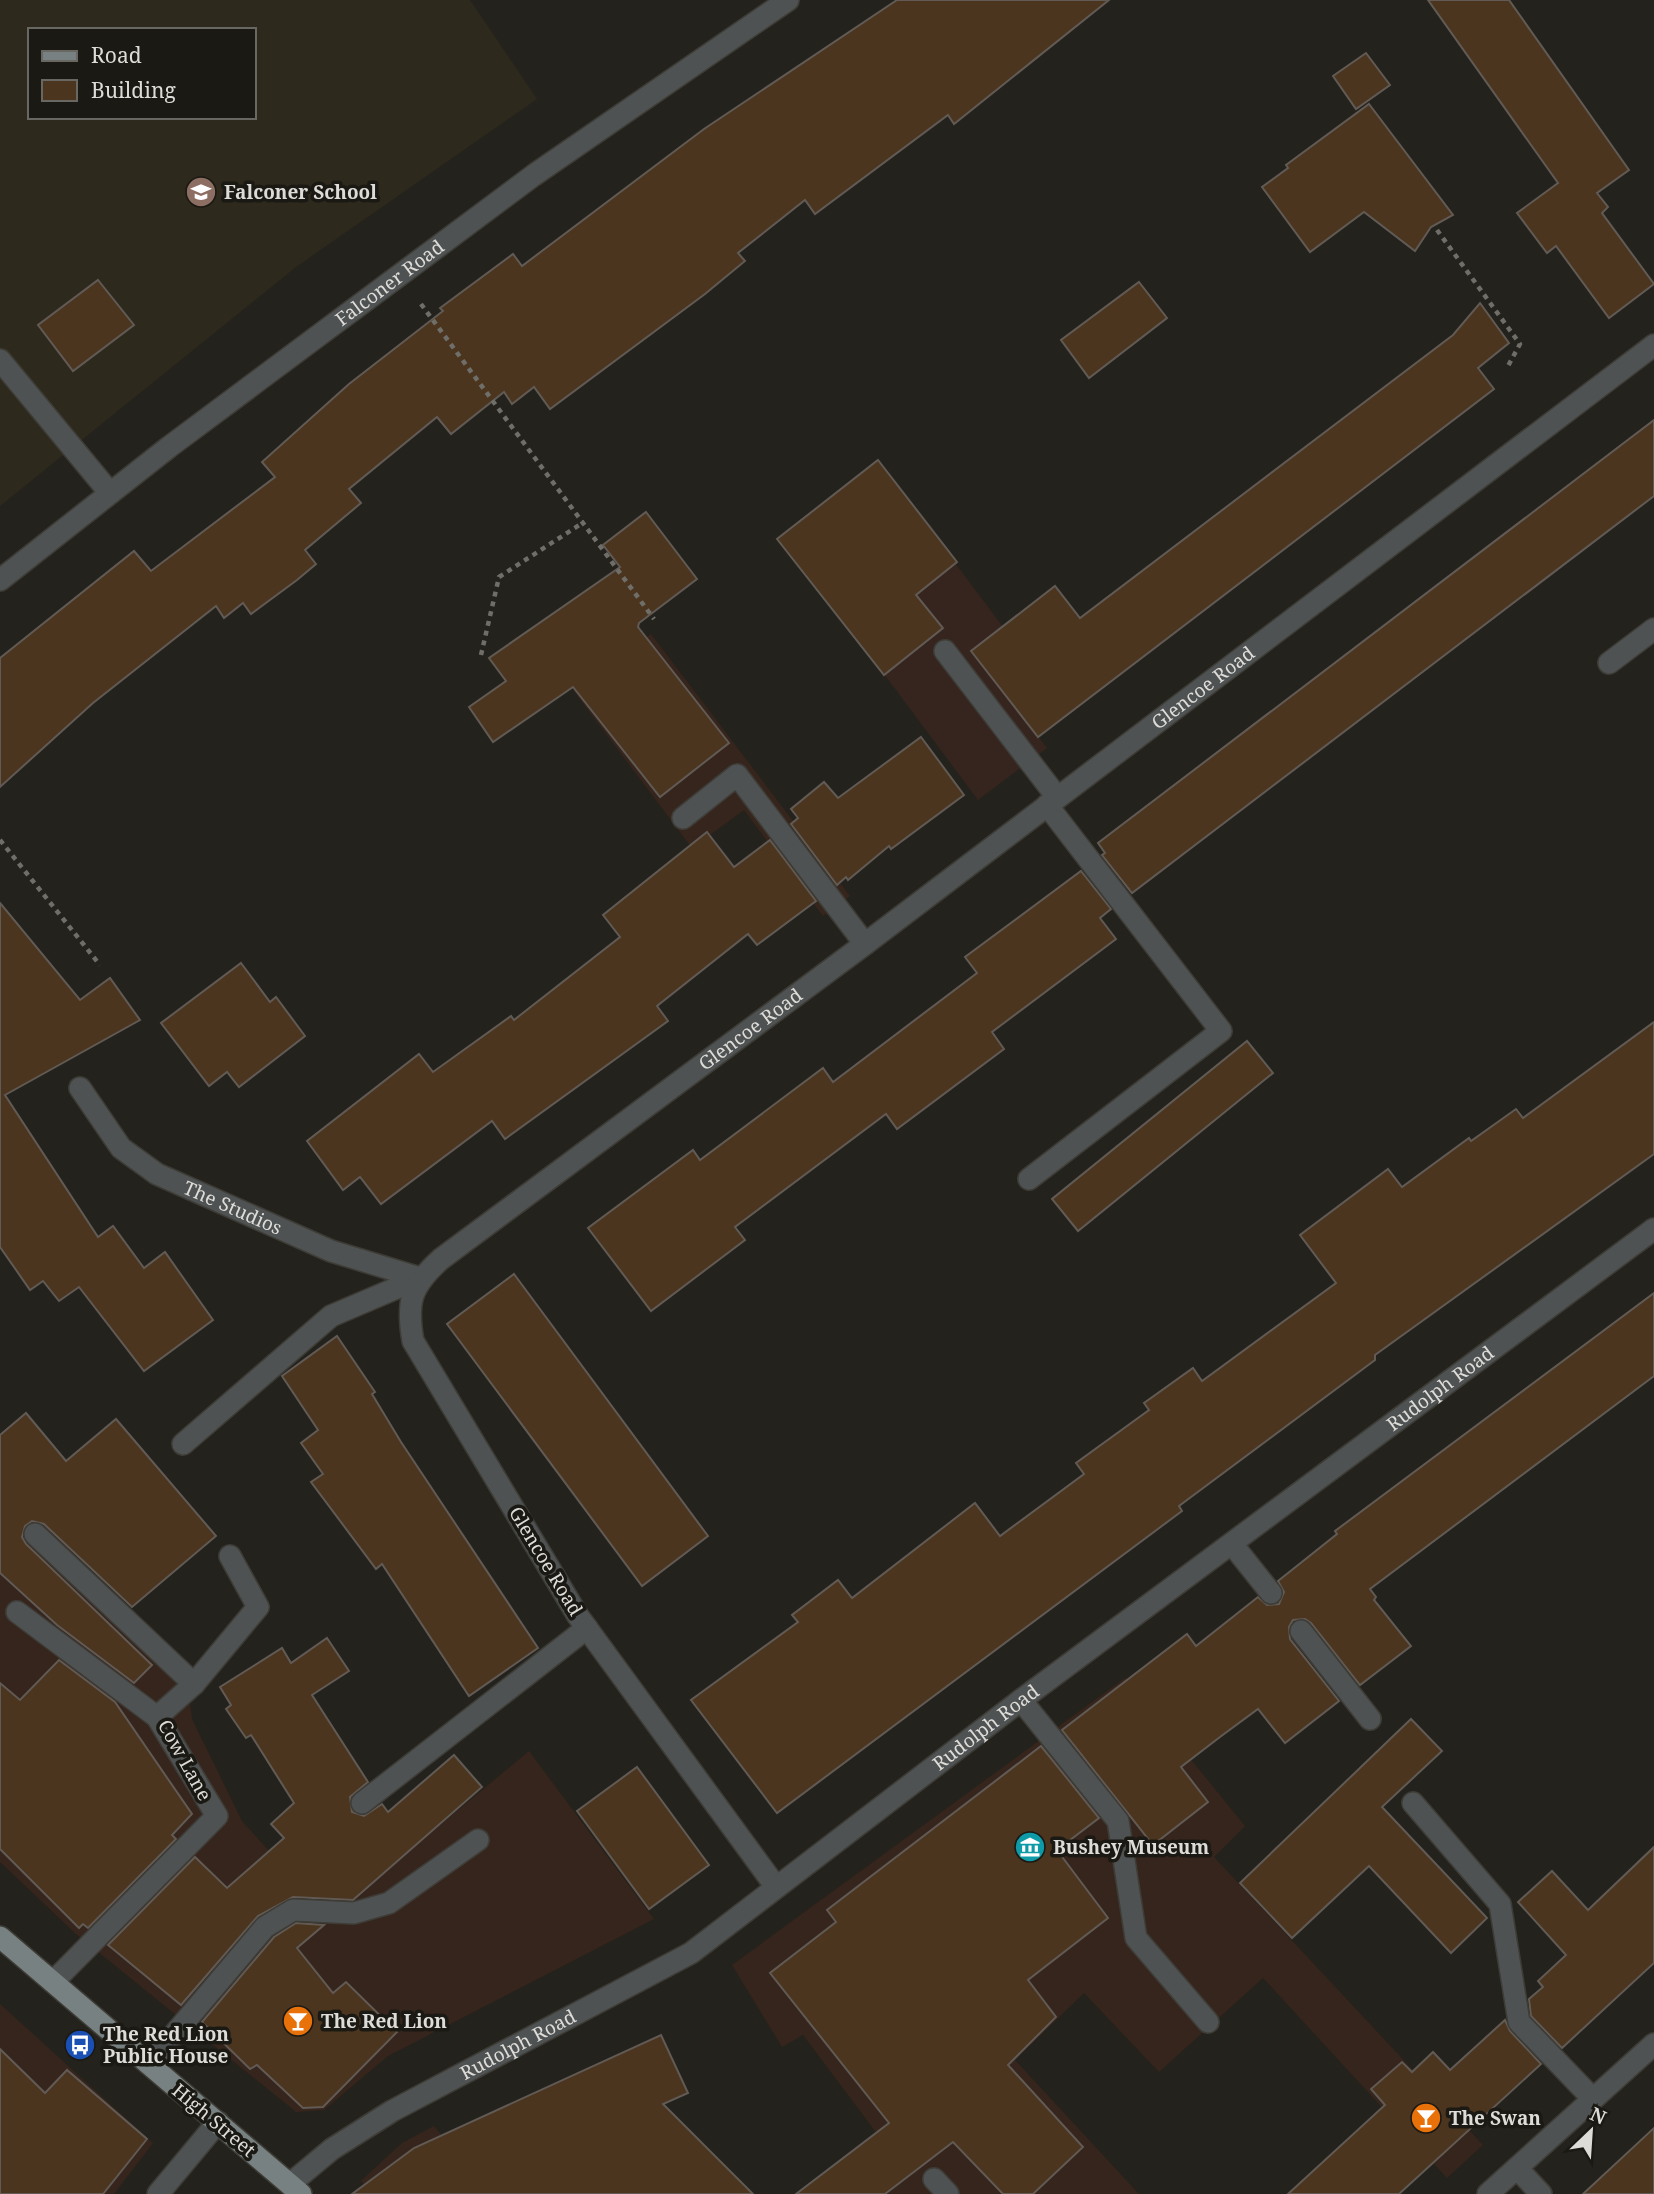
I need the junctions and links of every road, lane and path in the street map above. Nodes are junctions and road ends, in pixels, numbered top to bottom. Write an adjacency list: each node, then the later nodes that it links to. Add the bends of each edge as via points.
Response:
1 (788, 0): 3 (street, Falconer Road, via 534,175)
2 (1437, 230): 6 (path, via 1520,344)
3 (400, 275): 7 (street, Falconer Road); 8 (path)
4 (1654, 345): 15 (street, Glencoe Road)
5 (0, 360): 7 (street)
6 (1508, 366)
7 (110, 493): 9 (street, Falconer Road)
8 (584, 522): 10 (path); 13 (path, via 499,577)
9 (0, 580)
10 (654, 619)
11 (1654, 629): 14 (street)
12 (945, 651): 15 (street)
13 (481, 655)
14 (1609, 663)
15 (1052, 801): 18 (street, Glencoe Road); 21 (street, via 1221,1031)
16 (683, 818): 18 (street, via 737,775)
17 (0, 840): 19 (path)
18 (865, 944): 23 (street, Glencoe Road)
19 (100, 965)
20 (80, 1088): 23 (street, The Studios, via 121,1148 157,1174 331,1251)
21 (1029, 1179)
22 (1654, 1229): 26 (street, Rudolph Road)
23 (419, 1278): 24 (street, via 331,1316); 30 (street, Glencoe Road, via 409,1321 413,1341)
24 (183, 1444)
25 (35, 1534): 32 (street)
26 (1232, 1544): 28 (street); 33 (street, Rudolph Road)
27 (230, 1556): 32 (street, Cow Lane, via 258,1607)
28 (1271, 1593)
29 (17, 1612): 34 (street)
30 (587, 1628): 36 (street); 39 (street, Glencoe Road)
31 (1301, 1631): 35 (street)
32 (194, 1684): 34 (street, Cow Lane)
33 (1020, 1700): 39 (street, Rudolph Road); 42 (street, via 1118,1821 1136,1938)
34 (157, 1717): 41 (street, Cow Lane, via 217,1816)
35 (1370, 1719)
36 (362, 1803)
37 (1413, 1803): 45 (street, via 1500,1905 1519,2022)
38 (478, 1840): 44 (street, via 389,1903 354,1913 293,1910 265,1927)
39 (776, 1887): 48 (street, Rudolph Road, via 691,1953 392,2111 332,2149)
40 (0, 1937): 41 (main road, High Street)
41 (53, 1982): 44 (main road, High Street)
42 (1208, 2022)
43 (1654, 2044): 45 (street)
44 (149, 2064): 46 (main road, High Street)
45 (1593, 2099): 47 (street)
46 (218, 2122): 48 (main road, High Street); 49 (street)
47 (1517, 2168): 50 (street); 51 (street)
48 (295, 2189)
49 (158, 2194)
50 (1488, 2194)
51 (1541, 2194)

